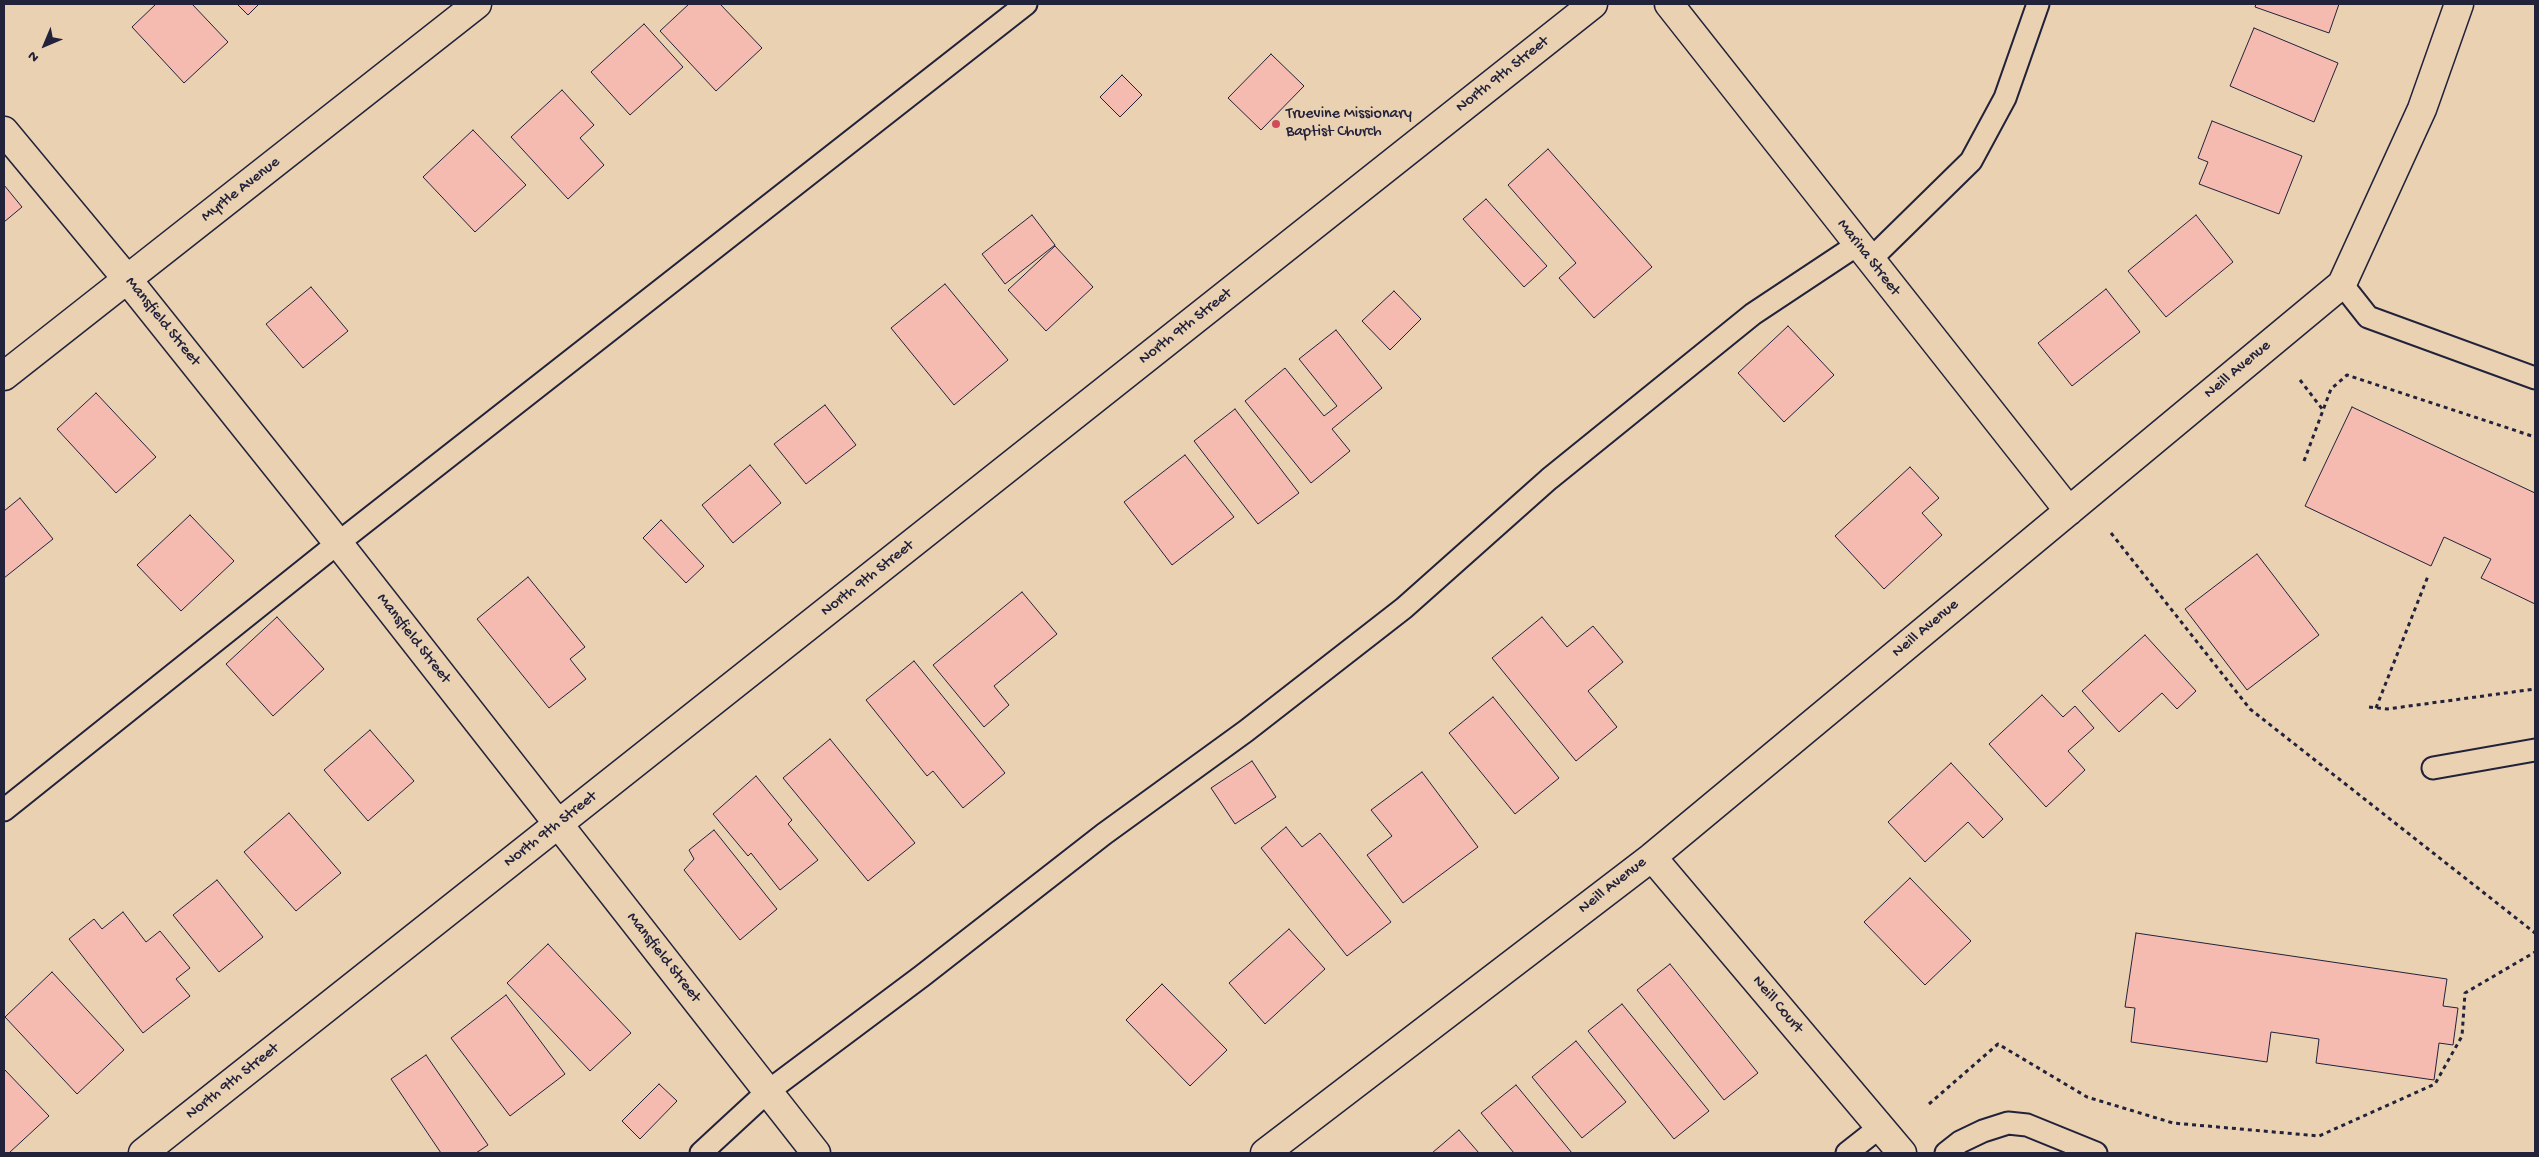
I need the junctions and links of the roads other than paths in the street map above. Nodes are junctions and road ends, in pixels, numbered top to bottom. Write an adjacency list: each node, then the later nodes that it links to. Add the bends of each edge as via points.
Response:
1 (478, 4): 9 (street, Myrtle Avenue)
2 (1026, 4): 14 (lane)
3 (1593, 4): 18 (street, North 9th Street)
4 (1669, 4): 8 (street, Marina Street)
5 (2038, 4): 8 (lane, via 2005,98 1971,161)
6 (2459, 4): 10 (street, Neill Avenue, via 2422,109)
7 (4, 131): 9 (street, Mansfield Street)
8 (1864, 252): 13 (street, Marina Street); 20 (lane, via 1753,314 1549,479 1404,608)
9 (127, 279): 11 (street, Myrtle Avenue); 14 (street, Mansfield Street)
10 (2342, 284): 12 (lane, via 2368,317); 13 (street, Neill Avenue)
11 (4, 376)
12 (2535, 378)
13 (2069, 511): 19 (street, Neill Avenue)
14 (338, 543): 17 (lane); 18 (street, Mansfield Street)
15 (2535, 750): 16 (lane)
16 (2433, 768)
17 (4, 810)
18 (559, 824): 20 (street, Mansfield Street); 22 (street, North 9th Street)
19 (1652, 857): 21 (street, Neill Court); 25 (street, Neill Avenue)
20 (767, 1092): 23 (lane); 24 (street, Mansfield Street)
21 (1880, 1127): 26 (lane); 27 (street, Neill Court)
22 (143, 1153)
23 (701, 1153)
24 (816, 1153)
25 (1265, 1153)
26 (1847, 1153)
27 (1902, 1153)
28 (1946, 1153): 29 (lane, via 1960,1142 2008,1123 2028,1125)
29 (2096, 1153)

